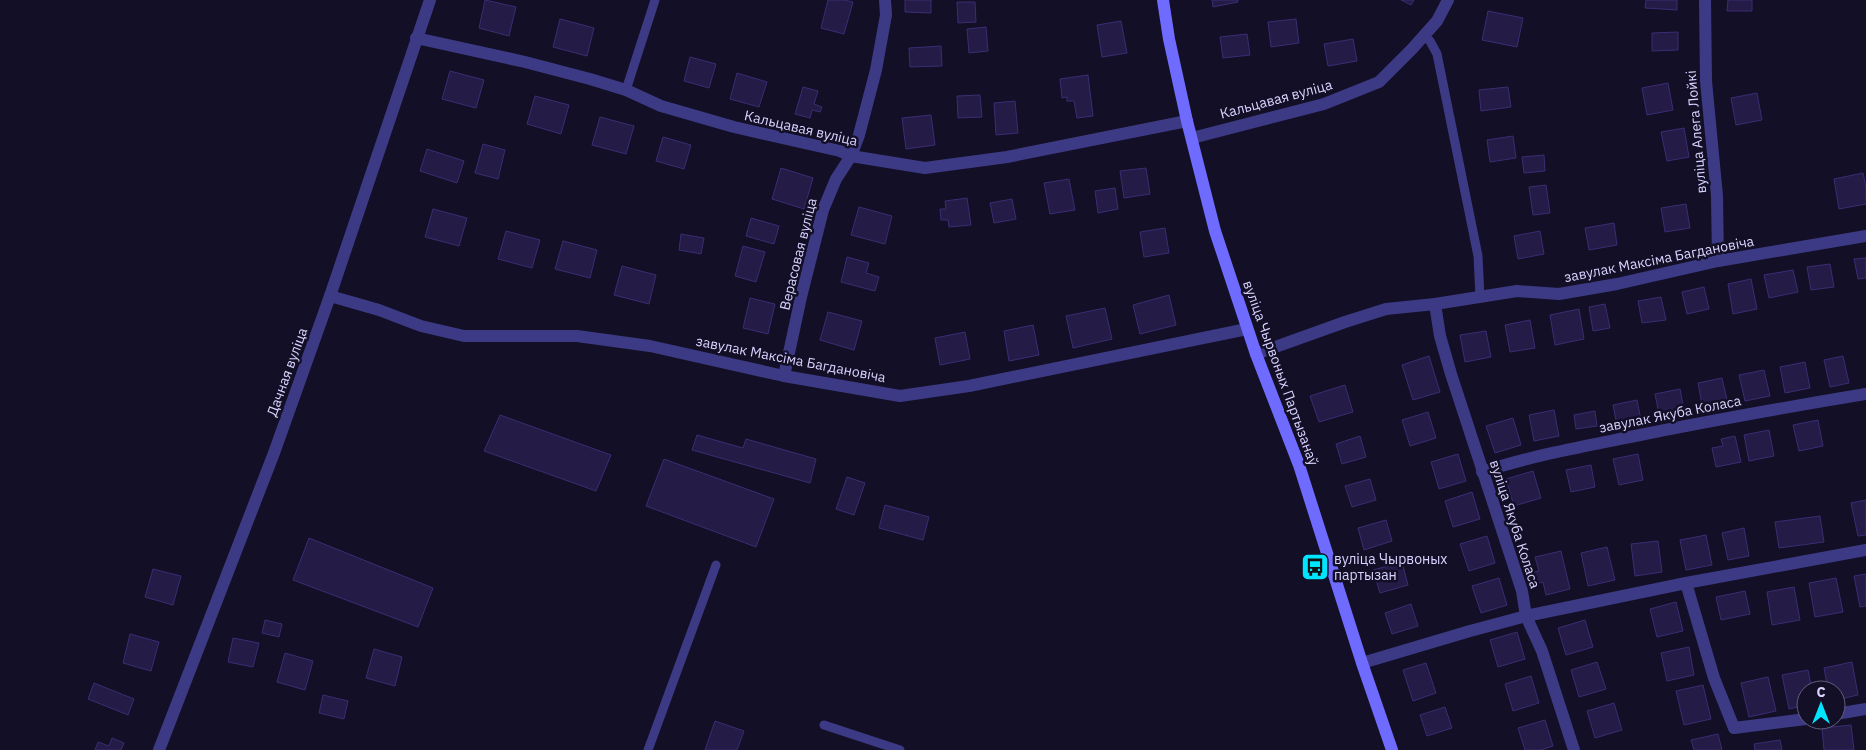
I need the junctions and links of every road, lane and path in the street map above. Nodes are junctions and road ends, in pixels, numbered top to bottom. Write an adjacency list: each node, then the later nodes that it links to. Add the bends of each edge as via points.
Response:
1 (430, 0): 8 (street, Дачная вуліца)
2 (655, 0): 9 (lane)
3 (886, 0): 12 (street, Верасовая вуліца, via 876,70)
4 (1163, 0): 10 (street, вуліца Чырвоных Партызанаў)
5 (1448, 0): 7 (street, Кальцавая вуліца)
6 (1705, 0): 14 (street, вуліца Алега Лойкі, via 1706,81 1717,196)
7 (1424, 36): 11 (street, Кальцавая вуліца, via 1380,82 1324,104); 16 (lane, via 1437,54 1478,256)
8 (416, 38): 9 (street, Кальцавая вуліца, via 525,62); 15 (street, Дачная вуліца)
9 (626, 90): 12 (street, Кальцавая вуліца, via 661,106)
10 (1187, 121): 11 (street, вуліца Чырвоных Партызанаў); 12 (street, Кальцавая вуліца, via 1007,157 925,168)
11 (1192, 138): 18 (street, вуліца Чырвоных Партызанаў, via 1215,232)
12 (851, 156): 20 (street, Верасовая вуліца, via 836,178 822,210)
13 (1866, 236): 14 (street, завулак Максіма Багдановіча)
14 (1718, 261): 16 (street, завулак Максіма Багдановіча, via 1559,294 1517,291)
15 (330, 296): 20 (street, завулак Максіма Багдановіча, via 421,326 464,336 577,336 650,346); 32 (street, Дачная вуліца, via 274,453)
16 (1480, 297): 17 (street, завулак Максіма Багдановіча)
17 (1435, 304): 19 (street, завулак Максіма Багдановіча, via 1386,309); 22 (street, вуліца Якуба Коласа, via 1442,343)
18 (1247, 329): 19 (street, вуліца Чырвоных Партызанаў); 20 (street, завулак Максіма Багдановіча, via 969,386 900,396)
19 (1256, 354): 27 (street, вуліца Чырвоных Партызанаў, via 1299,465)
20 (784, 376)
21 (1866, 394): 22 (street, завулак Якуба Коласа, via 1604,442 1518,460)
22 (1482, 472): 26 (street, вуліца Якуба Коласа, via 1522,591)
23 (1866, 550): 25 (street)
24 (716, 565): 33 (lane)
25 (1686, 583): 26 (street); 30 (street, via 1714,678 1734,728)
26 (1526, 616): 27 (street); 36 (street, вуліца Якуба Коласа, via 1542,651)
27 (1362, 664): 35 (street, вуліца Чырвоных Партызанаў)
28 (1866, 709): 29 (street)
29 (1846, 712)
30 (1796, 720)
31 (824, 725): 34 (lane)
32 (159, 750)
33 (648, 750)
34 (900, 750)
35 (1392, 750)
36 (1574, 750)

